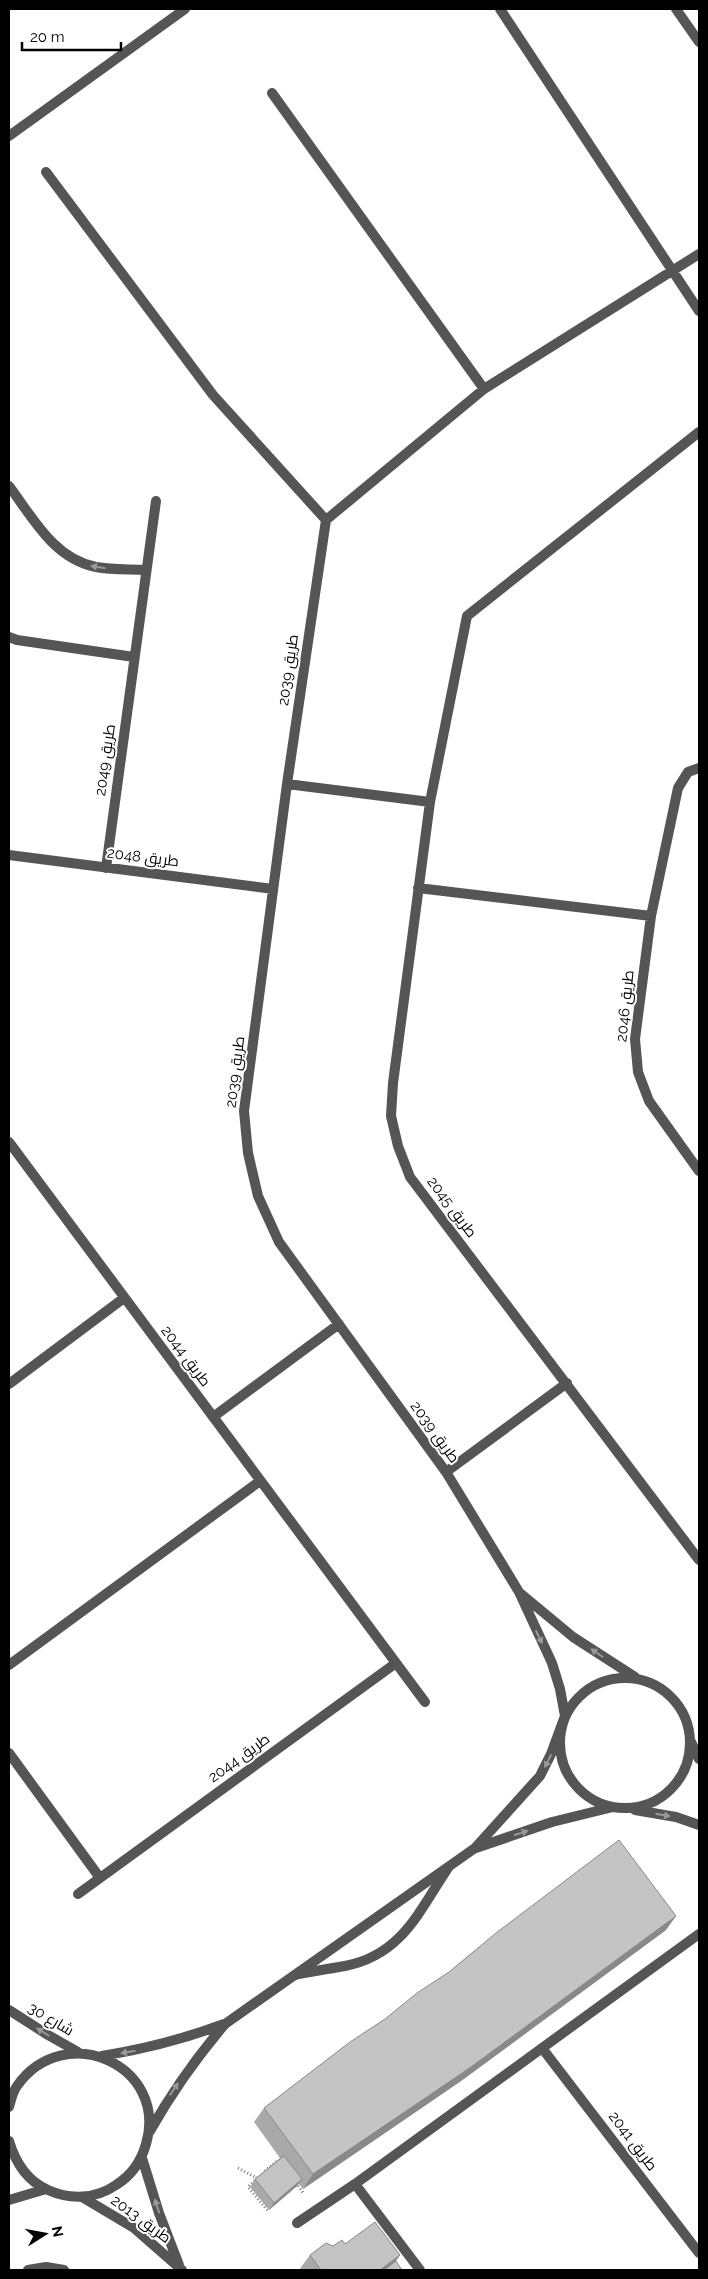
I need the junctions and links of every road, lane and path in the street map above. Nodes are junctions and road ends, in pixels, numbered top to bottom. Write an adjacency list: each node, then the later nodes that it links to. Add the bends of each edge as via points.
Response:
1 (185, 9): 6 (street)
2 (500, 9): 9 (street)
3 (676, 9): 4 (street)
4 (699, 42)
5 (272, 93): 11 (street)
6 (9, 136)
7 (46, 172): 15 (street, via 213,395)
8 (699, 254): 9 (street)
9 (672, 271): 10 (street); 11 (street)
10 (699, 310)
11 (484, 389): 15 (street)
12 (699, 432): 21 (street, طريق 2045, via 467,616)
13 (9, 486): 16 (street, one-way to 13, via 97,568 78,562 48,538)
14 (156, 500): 16 (street, طريق 2049)
15 (326, 520): 20 (street, طريق 2039)
16 (146, 570): 18 (street, طريق 2049)
17 (9, 637): 18 (street)
18 (134, 657): 23 (street, طريق 2049)
19 (699, 768): 26 (street, طريق 2046, via 688,772 678,788)
20 (287, 784): 21 (street); 25 (street, طريق 2039)
21 (430, 802): 24 (street, طريق 2045)
22 (9, 855): 23 (street, طريق 2048)
23 (106, 868): 25 (street, طريق 2048)
24 (418, 888): 26 (street); 31 (street, طريق 2045, via 393,1082 391,1116 398,1146 410,1177)
25 (273, 889): 30 (street, طريق 2039, via 244,1111 248,1153 258,1196 279,1242)
26 (651, 916): 28 (street, طريق 2046, via 634,1039 638,1072 649,1101)
27 (9, 1142): 29 (street, طريق 2044)
28 (699, 1171)
29 (124, 1298): 32 (street); 33 (street, طريق 2044)
30 (338, 1324): 33 (street); 34 (street, طريق 2039)
31 (567, 1383): 34 (street); 36 (street, طريق 2045)
32 (9, 1384)
33 (213, 1417): 35 (street, طريق 2044)
34 (446, 1472): 37 (street, طريق 2039)
35 (260, 1481): 38 (street, طريق 2044); 39 (street)
36 (699, 1560)
37 (519, 1592): 40 (street, طريق 2039, one-way to 37, via 573,1637); 42 (street, طريق 2039, one-way to 42, via 552,1663)
38 (396, 1663): 41 (street, طريق 2044); 51 (street, طريق 2044)
39 (9, 1665)
40 (638, 1679): 42 (street, via 602,1682 586,1692); 43 (street, via 670,1696 682,1711)
41 (425, 1702)
42 (566, 1716): 46 (street, via 561,1738 567,1772 590,1797); 49 (street, one-way to 49, via 540,1776)
43 (690, 1740): 45 (street); 47 (street, via 686,1765 678,1781 665,1795 649,1804)
44 (9, 1753): 51 (street)
45 (699, 1759)
46 (614, 1807): 47 (street); 49 (street, one-way to 46, via 552,1822)
47 (627, 1808): 48 (street, one-way to 48, via 676,1817)
48 (699, 1825)
49 (475, 1848): 50 (street)
50 (448, 1868): 54 (street); 54 (street, via 410,1928 381,1952 345,1966)
51 (100, 1878): 52 (street, طريق 2044)
52 (78, 1894)
53 (699, 1934): 57 (street)
54 (290, 1976): 56 (street)
55 (9, 2010): 58 (street, شارع 30, one-way to 55)
56 (225, 2024): 59 (street, one-way to 59, via 143,2049); 61 (street, one-way to 56, via 196,2057)
57 (542, 2048): 68 (street); 75 (street, طريق 2041)
58 (78, 2052): 59 (street); 60 (street, via 54,2056 33,2068 17,2086)
59 (102, 2056): 61 (street, via 123,2067 138,2085 148,2107)
60 (9, 2107)
61 (150, 2131): 63 (street)
62 (9, 2141): 69 (street, via 27,2176)
63 (142, 2158): 70 (street, via 127,2178 106,2192); 76 (street, طريق 2013, one-way to 63)
64 (238, 2168): 66 (path)
65 (283, 2168): 66 (path, via 278,2160)
66 (257, 2178): 73 (path, via 248,2187)
67 (295, 2182): 72 (path)
68 (355, 2184): 72 (street); 79 (street)
69 (46, 2189): 70 (street, via 63,2196); 71 (street)
70 (82, 2197): 76 (street, طريق 2013, via 134,2228)
71 (9, 2200)
72 (317, 2210): 74 (street)
73 (268, 2211)
74 (297, 2223)
75 (699, 2253)
76 (181, 2269)
77 (28, 2270): 78 (street)
78 (64, 2270)
79 (420, 2270)

